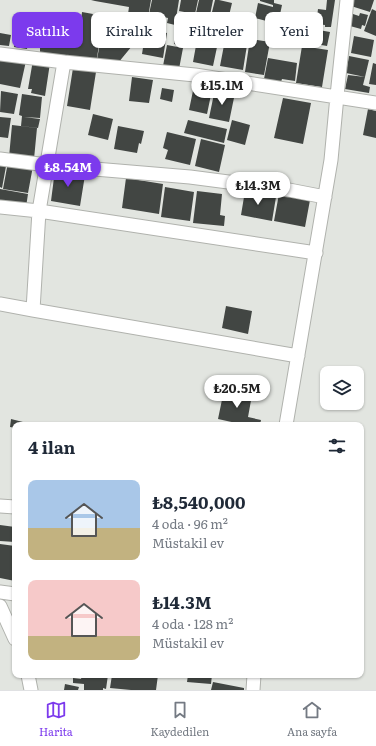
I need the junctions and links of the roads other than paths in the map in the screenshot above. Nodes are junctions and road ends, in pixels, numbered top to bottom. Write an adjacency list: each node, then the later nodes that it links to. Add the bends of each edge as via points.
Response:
1 (347, 0): 4 (street)
2 (0, 54): 3 (street)
3 (64, 62): 4 (street, via 195,75); 7 (street)
4 (337, 96): 5 (street); 8 (street, via 332,160)
5 (376, 103)
6 (0, 159): 7 (street)
7 (47, 165): 8 (street, via 190,177); 10 (street)
8 (325, 197): 11 (street)
9 (0, 207): 10 (street)
10 (39, 211): 11 (street); 13 (street)
11 (316, 253): 14 (street)
12 (0, 304): 13 (street)
13 (33, 310): 14 (street)
14 (298, 356): 15 (street)
15 (287, 422)
16 (0, 506): 17 (street)
17 (12, 507)
18 (0, 592): 19 (street)
19 (12, 594)
20 (0, 606): 21 (street)
21 (12, 632)
22 (29, 678): 24 (street)
23 (254, 678): 25 (street)
24 (31, 690)
25 (253, 690)

